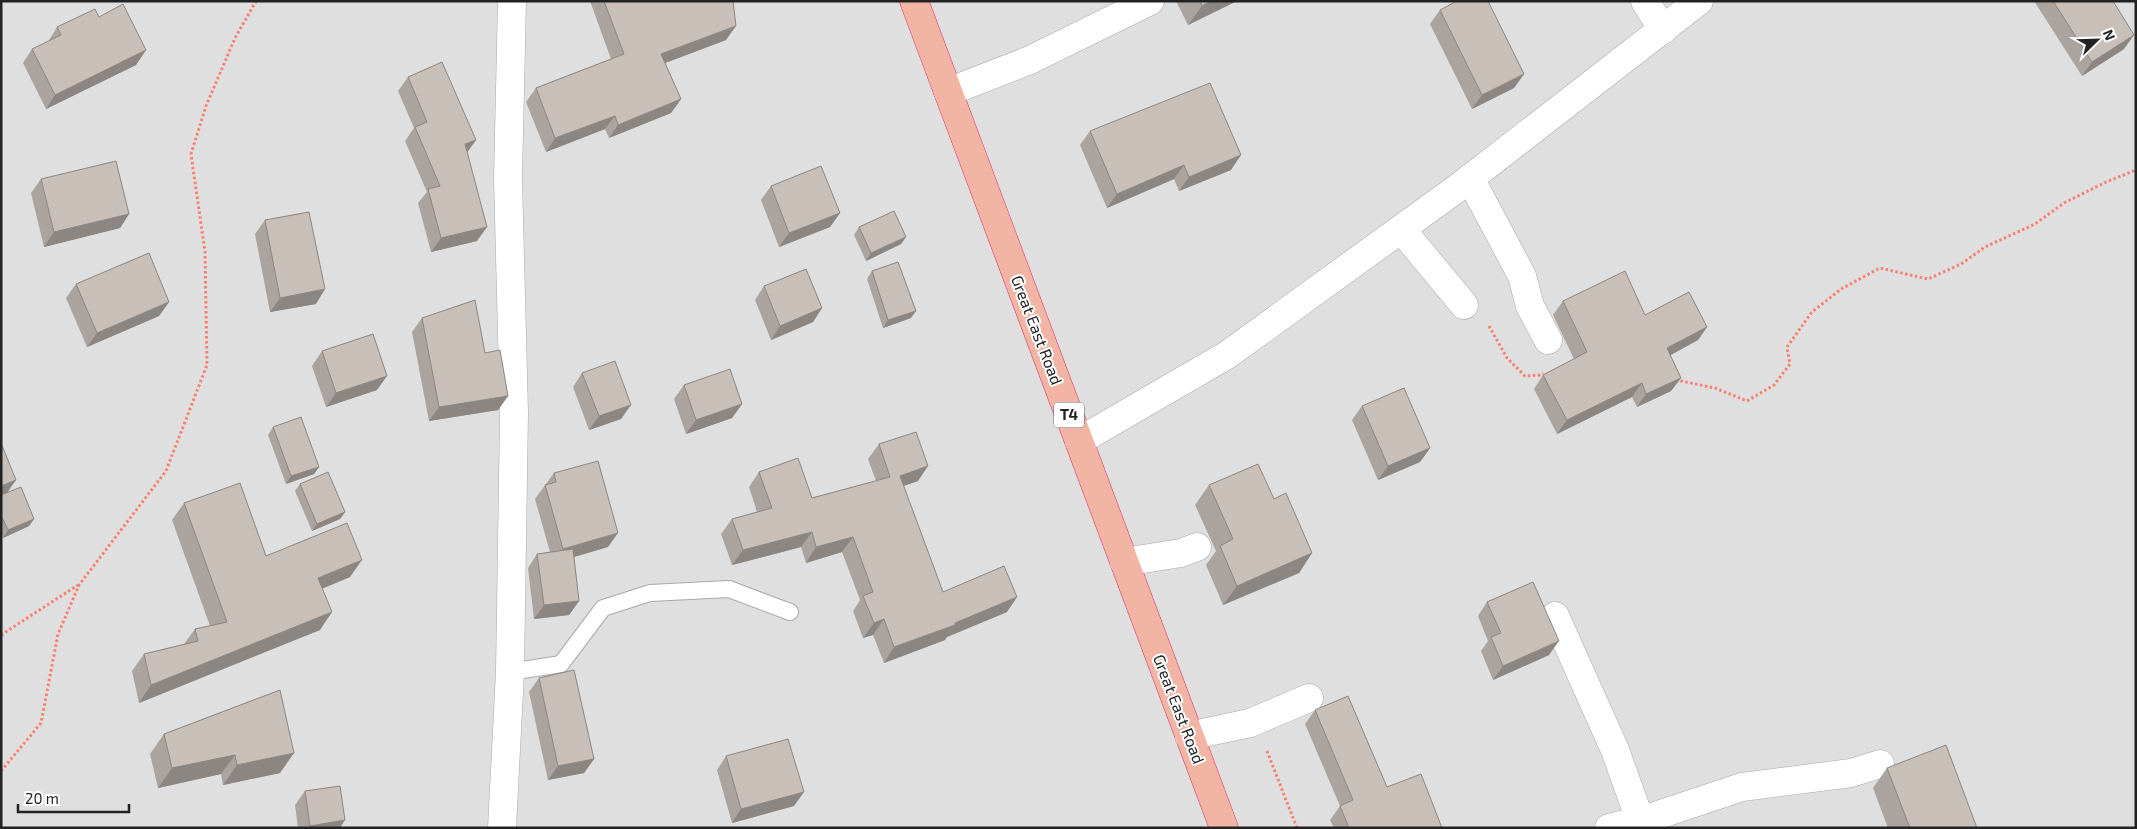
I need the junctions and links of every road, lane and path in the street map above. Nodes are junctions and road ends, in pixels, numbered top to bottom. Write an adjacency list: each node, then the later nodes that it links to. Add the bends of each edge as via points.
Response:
1 (256, 1): 18 (path, via 235,38 213,89 191,154 205,252 207,365 166,471)
2 (512, 1): 22 (street, via 508,178 514,413)
3 (914, 1): 8 (highway, Great East Road / T4)
4 (1150, 1): 8 (street, via 1030,60)
5 (1645, 1): 7 (street)
6 (1699, 1): 7 (street)
7 (1663, 30): 10 (street)
8 (948, 92): 15 (highway, Great East Road / T4)
9 (2136, 170): 14 (path, via 2064,203 2035,224 1985,246 1961,264 1928,279 1880,268 1841,289 1812,312 1787,347 1790,364 1774,385 1747,401 1715,388 1681,381)
10 (1470, 178): 11 (street); 13 (street, via 1522,276 1530,306)
11 (1401, 229): 12 (street); 15 (street, via 1227,355)
12 (1464, 305): 13 (path, via 1480,309 1507,358 1525,376 1540,376 1557,359)
13 (1548, 340)
14 (1675, 375)
15 (1078, 441): 17 (highway, Great East Road / T4)
16 (1197, 547): 17 (street)
17 (1124, 562): 25 (highway, Great East Road / T4)
18 (79, 585): 21 (path); 27 (path, via 58,634 41,723)
19 (790, 612): 22 (lane, via 729,589 650,593 603,608 561,664)
20 (1555, 616): 28 (street, via 1615,750)
21 (1, 636)
22 (510, 672): 29 (street)
23 (1309, 698): 24 (street)
24 (1257, 720): 25 (street); 31 (path)
25 (1189, 736): 30 (highway, Great East Road / T4)
26 (1880, 764): 28 (street, via 1852,773 1742,787)
27 (1, 771)
28 (1640, 820): 32 (street)
29 (502, 828)
30 (1224, 828)
31 (1297, 828)
32 (1609, 828)

